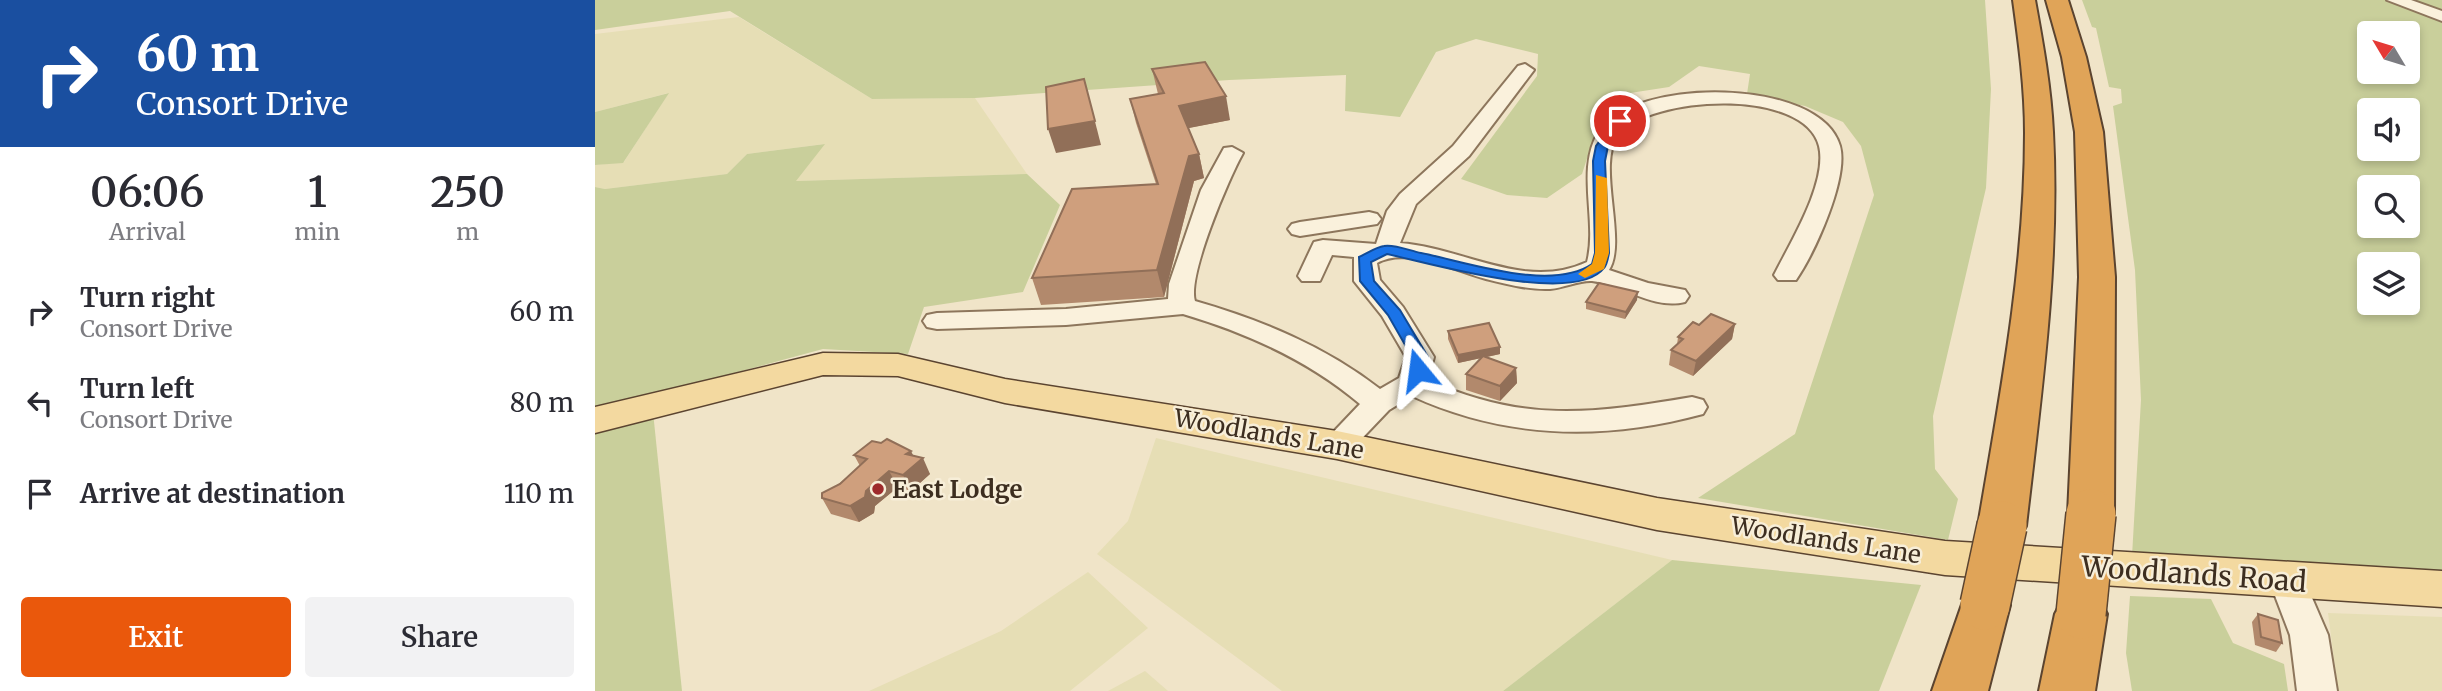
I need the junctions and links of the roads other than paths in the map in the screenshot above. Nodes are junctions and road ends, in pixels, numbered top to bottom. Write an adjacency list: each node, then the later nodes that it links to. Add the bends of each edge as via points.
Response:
1 (2024, 0): 24 (highway, bridge, via 2039,111 2036,265 2002,526)
2 (2057, 0): 25 (highway, bridge, via 2089,132 2097,277 2091,514 2081,614)
3 (2395, 0): 4 (street)
4 (2442, 16)
5 (1525, 69): 9 (street, via 1461,151 1408,199)
6 (1232, 153): 14 (street, via 1212,190 1182,284)
7 (1369, 219): 8 (street)
8 (1315, 229): 9 (street); 12 (street)
9 (1383, 251): 10 (street, via 1518,277 1564,279); 16 (street, via 1364,260 1367,281 1394,313 1420,357)
10 (1590, 272): 11 (street, via 1599,266 1602,253 1599,161 1609,132 1636,111 1654,105 1727,99 1768,103 1792,111 1825,134 1829,145 1829,169 1821,196); 13 (street)
11 (1787, 275)
12 (1311, 276)
13 (1676, 296)
14 (1184, 306): 15 (street, via 1066,317); 17 (street, via 1265,333 1320,358)
15 (937, 321)
16 (1411, 384): 17 (street); 18 (street, via 1492,416 1534,422 1656,414)
17 (1378, 403): 20 (street)
18 (1692, 407)
19 (595, 420): 20 (main road, Woodlands Lane, via 823,364 898,365 1005,391)
20 (1337, 445): 21 (main road, Woodlands Lane, via 1657,514)
21 (1945, 558): 22 (main road, Woodlands Road)
22 (2287, 580): 23 (main road, Woodlands Road); 26 (street, via 2309,635)
23 (2442, 589)
24 (1960, 691)
25 (2067, 691)
26 (2317, 691)

